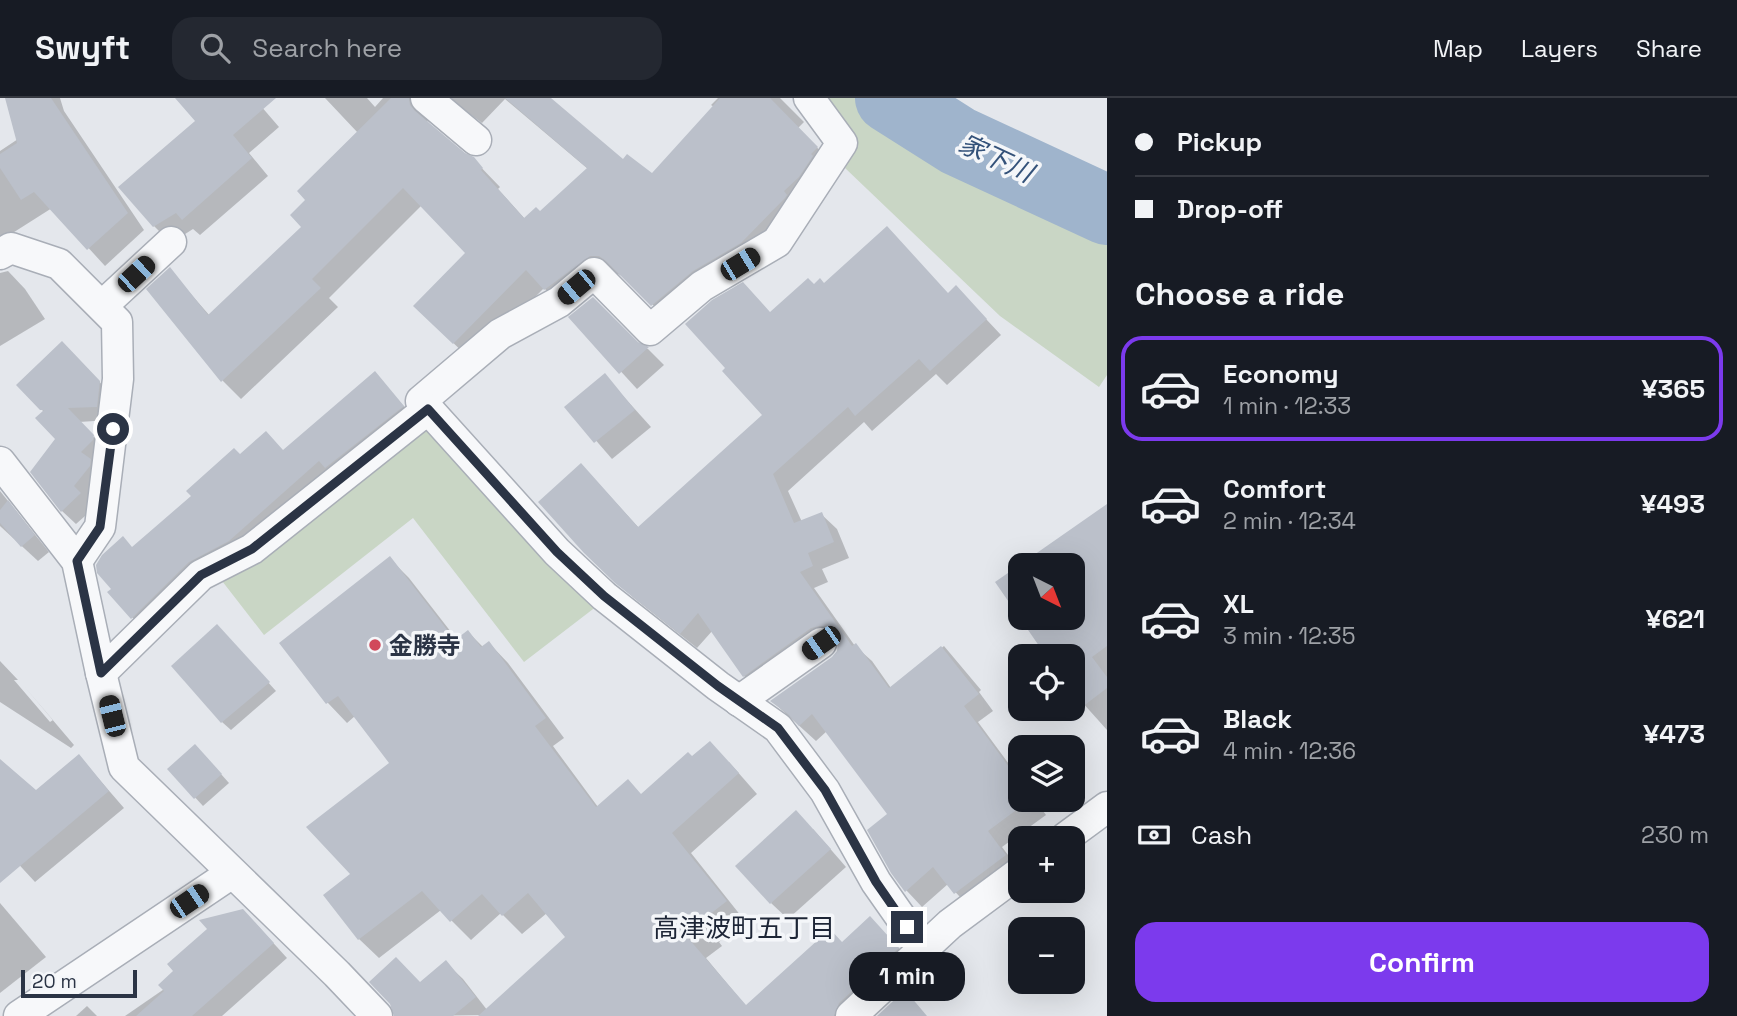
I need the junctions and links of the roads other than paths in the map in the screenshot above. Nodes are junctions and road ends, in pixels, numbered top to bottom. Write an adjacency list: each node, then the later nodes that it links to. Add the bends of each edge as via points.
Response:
1 (426, 98): 3 (street)
2 (809, 98): 7 (street, via 842,143 777,242 702,286 650,330 594,273 559,302 500,334 421,401)
3 (476, 141)
4 (4, 242): 6 (street, via 59,264)
5 (171, 242): 6 (street)
6 (102, 306): 9 (street, via 117,321 118,379 100,527)
7 (428, 409): 11 (street, via 252,549 201,575); 12 (street, via 557,552 604,596)
8 (0, 462): 9 (street)
9 (77, 561): 11 (street)
10 (821, 643): 12 (street)
11 (101, 673): 15 (street, via 124,767)
12 (739, 701): 17 (street, via 778,728 825,790 876,882)
13 (1107, 807): 14 (street)
14 (1081, 826)
15 (232, 873): 18 (street); 19 (street)
16 (1008, 881): 17 (street)
17 (923, 949): 20 (street)
18 (19, 1016)
19 (376, 1016)
20 (851, 1016)

